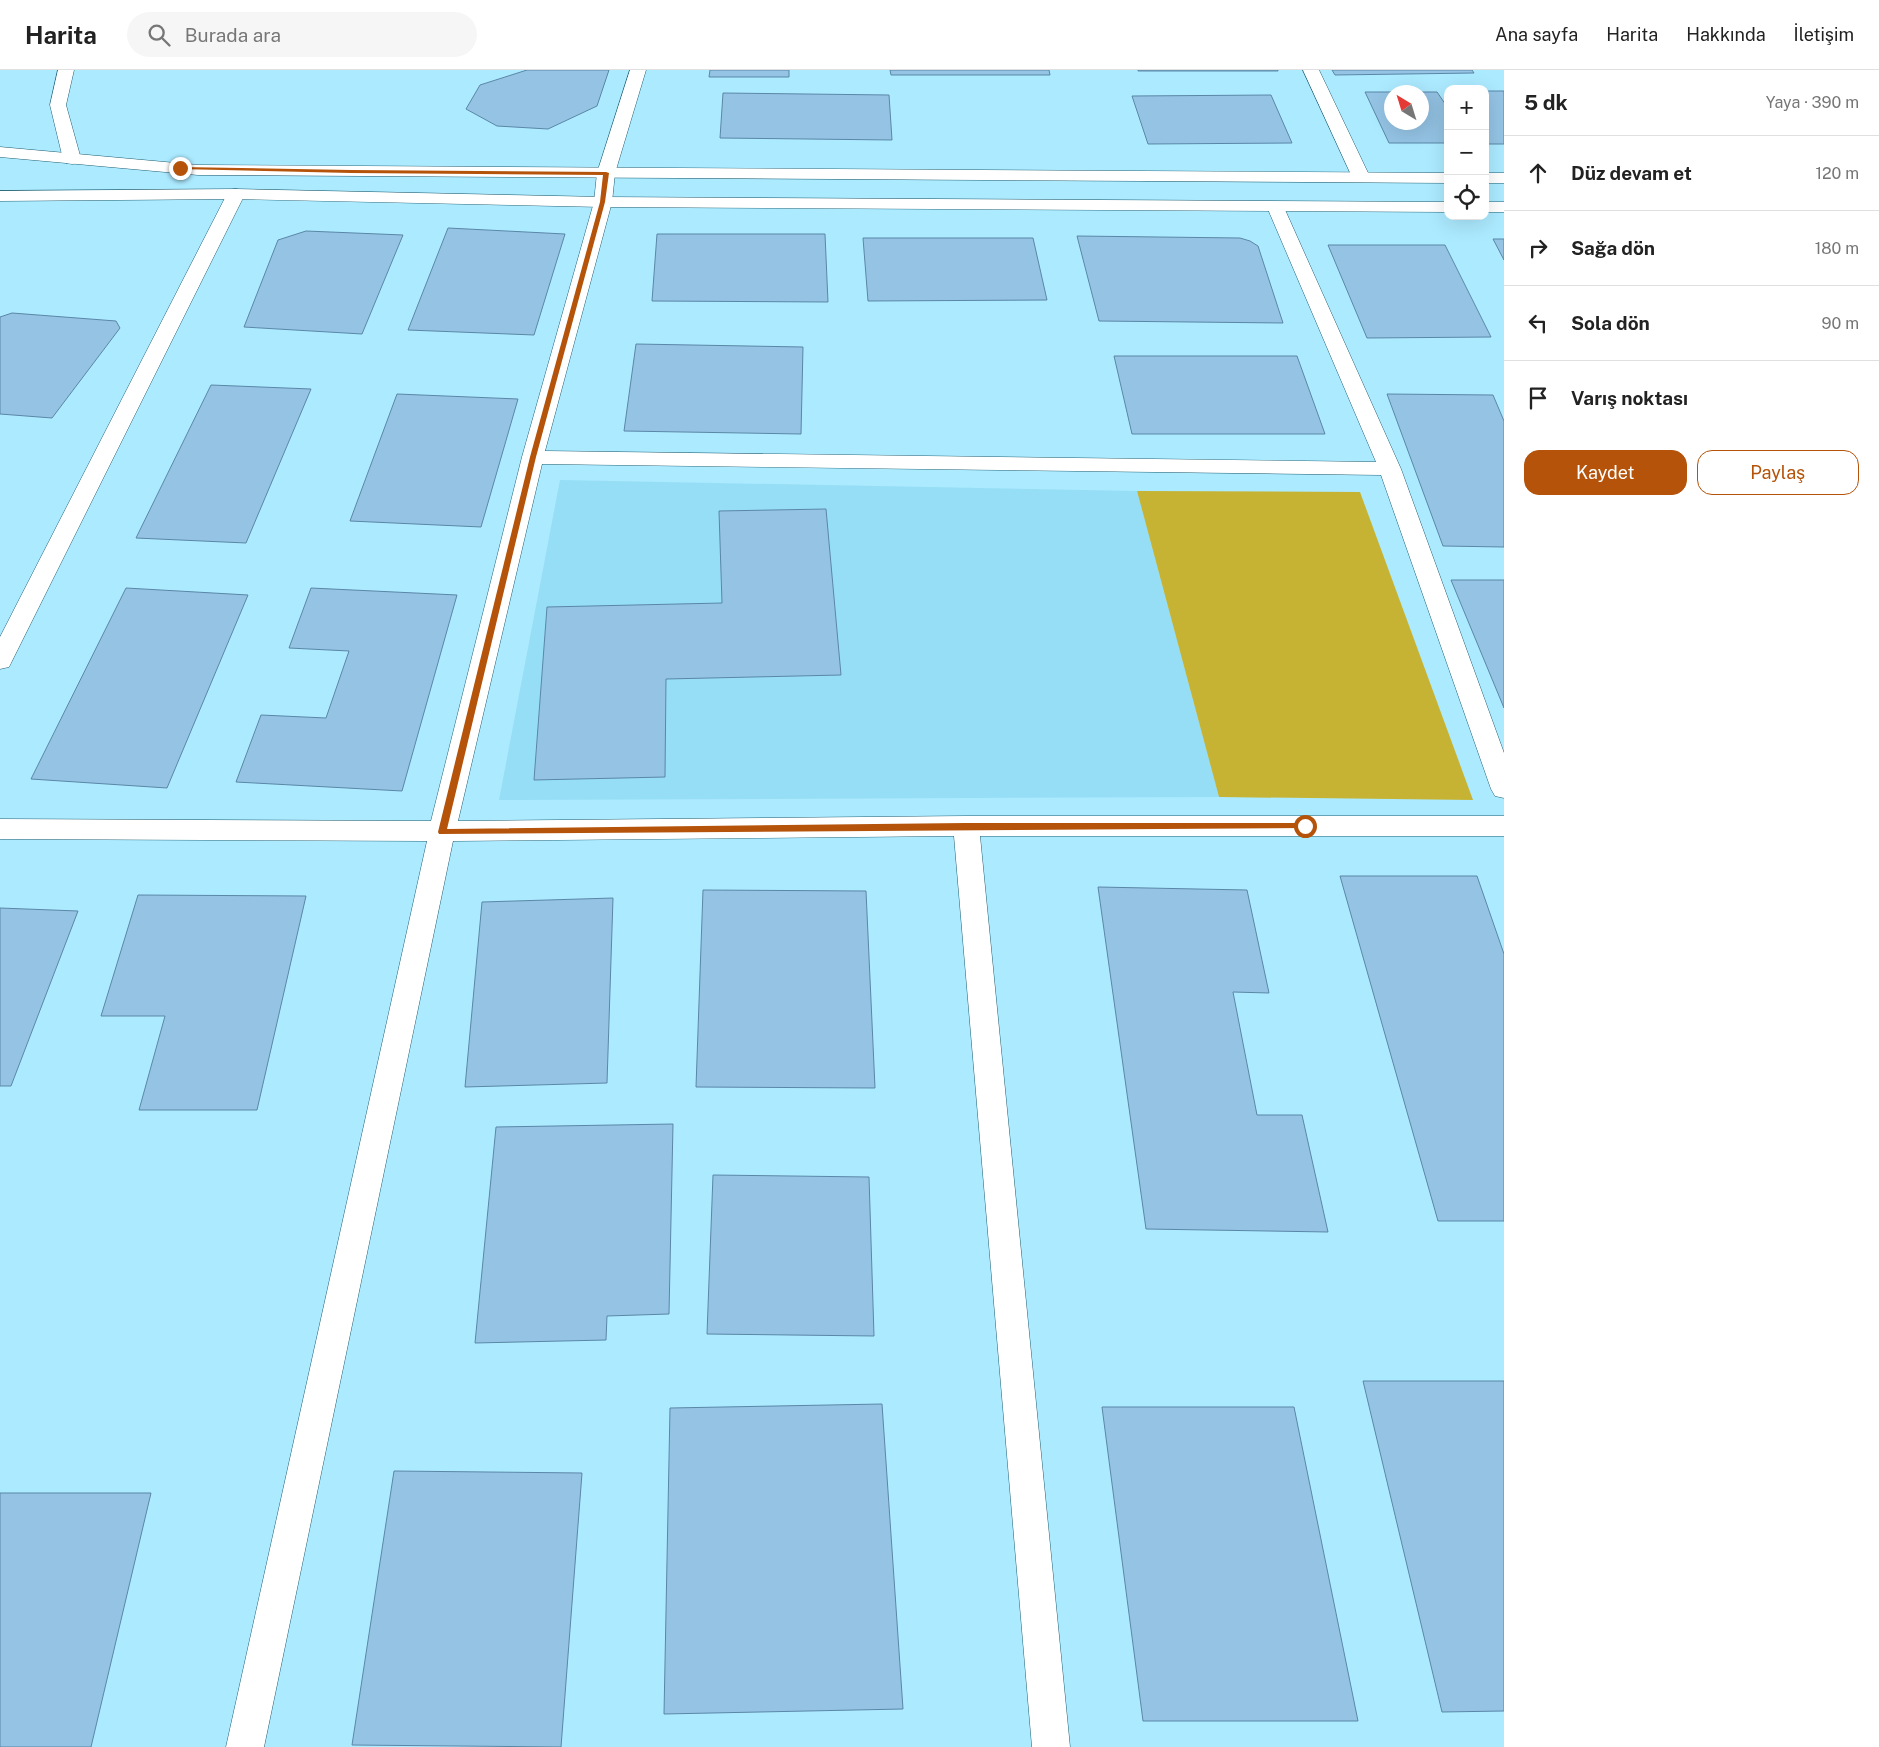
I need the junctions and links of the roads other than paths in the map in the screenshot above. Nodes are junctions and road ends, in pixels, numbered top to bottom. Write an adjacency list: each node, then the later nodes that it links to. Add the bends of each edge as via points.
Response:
1 (66, 70): 5 (street, via 58,105)
2 (638, 70): 6 (street)
3 (1311, 70): 7 (street)
4 (0, 152): 5 (street)
5 (72, 158): 6 (street, via 198,170)
6 (606, 173): 7 (street); 13 (street)
7 (1361, 177): 8 (street)
8 (1444, 178)
9 (1489, 178): 10 (street)
10 (1504, 178)
11 (236, 194): 12 (street); 13 (street); 20 (street)
12 (0, 196)
13 (603, 202): 14 (street); 18 (street)
14 (1276, 207): 15 (street); 19 (street)
15 (1444, 207)
16 (1489, 207): 17 (street)
17 (1504, 207)
18 (533, 457): 19 (street); 25 (street)
19 (1390, 468): 21 (street)
20 (0, 661)
21 (1504, 789)
22 (966, 826): 23 (street); 25 (street); 27 (street)
23 (1504, 826)
24 (0, 829): 25 (street)
25 (442, 832): 26 (street)
26 (245, 1747)
27 (1051, 1747)

